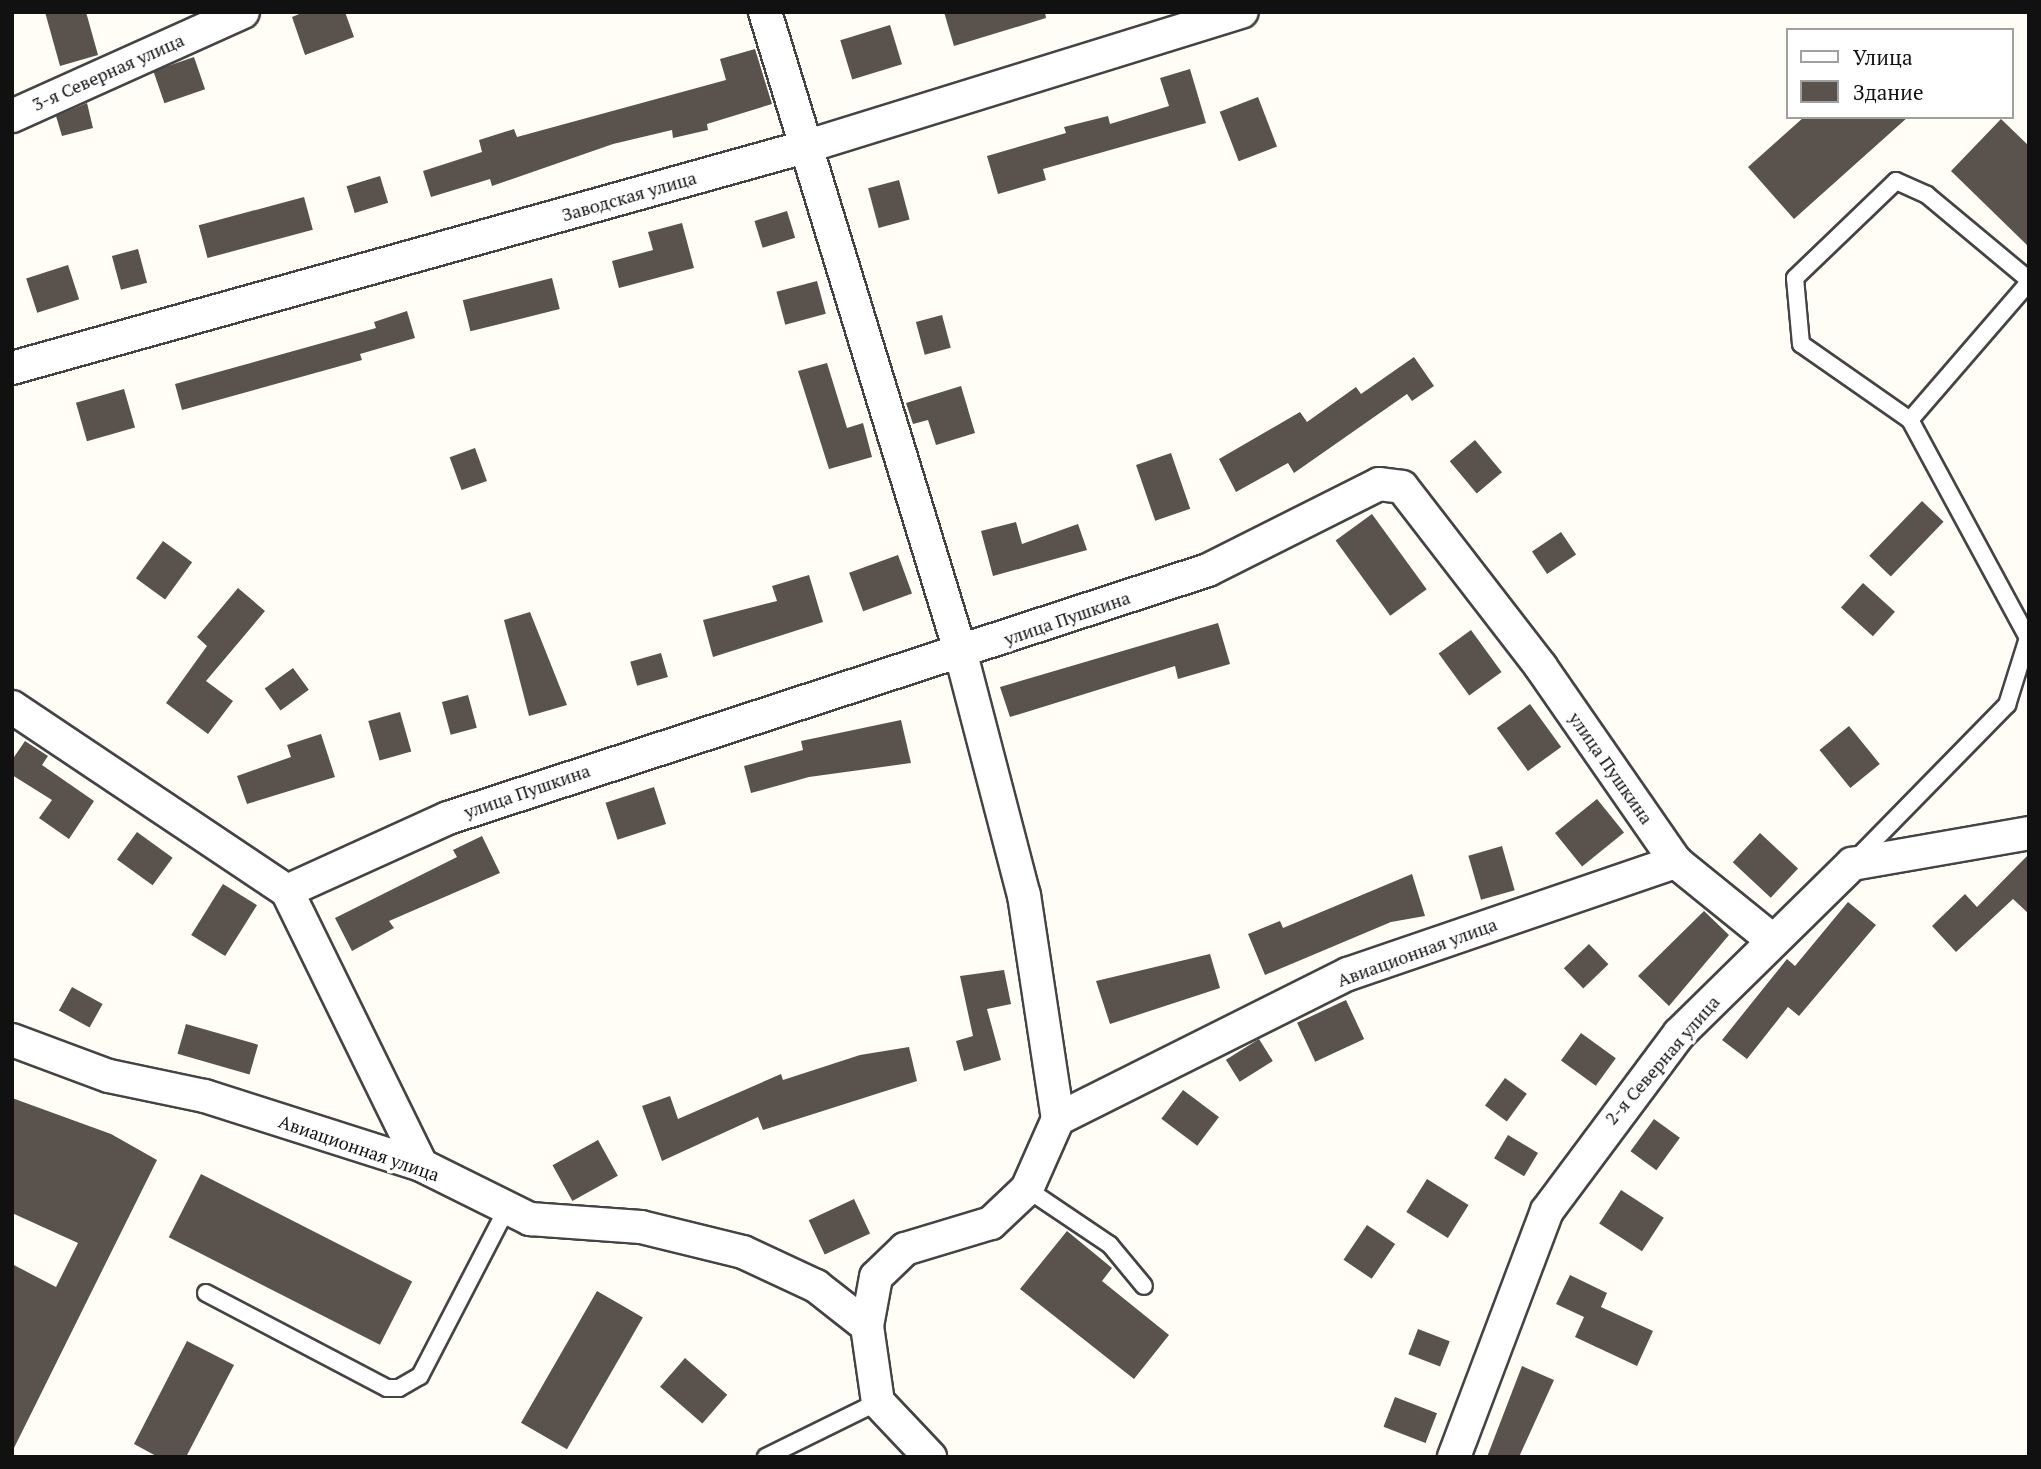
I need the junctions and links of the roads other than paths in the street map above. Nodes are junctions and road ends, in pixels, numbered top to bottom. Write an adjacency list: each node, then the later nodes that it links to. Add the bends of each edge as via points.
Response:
1 (243, 12): 4 (street, 3-я Северная улица)
2 (765, 12): 5 (street)
3 (1242, 12): 5 (street, Заводская улица)
4 (12, 116)
5 (808, 146): 7 (street, Заводская улица); 9 (street)
6 (2029, 281): 8 (lane); 8 (lane, via 1927,195 1896,181 1795,278 1801,344)
7 (12, 368)
8 (1910, 420): 13 (lane, via 2028,638 2007,705)
9 (961, 654): 12 (street, улица Пушкина, via 1208,570 1379,484 1402,487 1541,667); 14 (street, улица Пушкина, via 448,818); 17 (street, via 1024,895)
10 (12, 707): 14 (street)
11 (2029, 833): 13 (street)
12 (1676, 862): 15 (street); 17 (street, Авиационная улица, via 1348,974)
13 (1852, 864): 15 (street, 2-я Северная улица)
14 (287, 891): 18 (street)
15 (1771, 939): 27 (street, 2-я Северная улица, via 1679,1034 1547,1211)
16 (12, 1040): 18 (street, Авиационная улица, via 109,1076 205,1096)
17 (1058, 1119): 19 (street)
18 (421, 1166): 20 (street, Авиационная улица)
19 (1027, 1189): 21 (lane, via 1110,1245); 23 (street, via 991,1223 905,1249 876,1277)
20 (508, 1208): 22 (lane, via 420,1376 399,1388 387,1388); 23 (street, Авиационная улица, via 530,1219 641,1227 743,1252 817,1286)
21 (1144, 1286)
22 (206, 1293)
23 (867, 1326): 24 (street)
24 (878, 1402): 25 (lane); 26 (street)
25 (766, 1457)
26 (930, 1457)
27 (1454, 1457)

